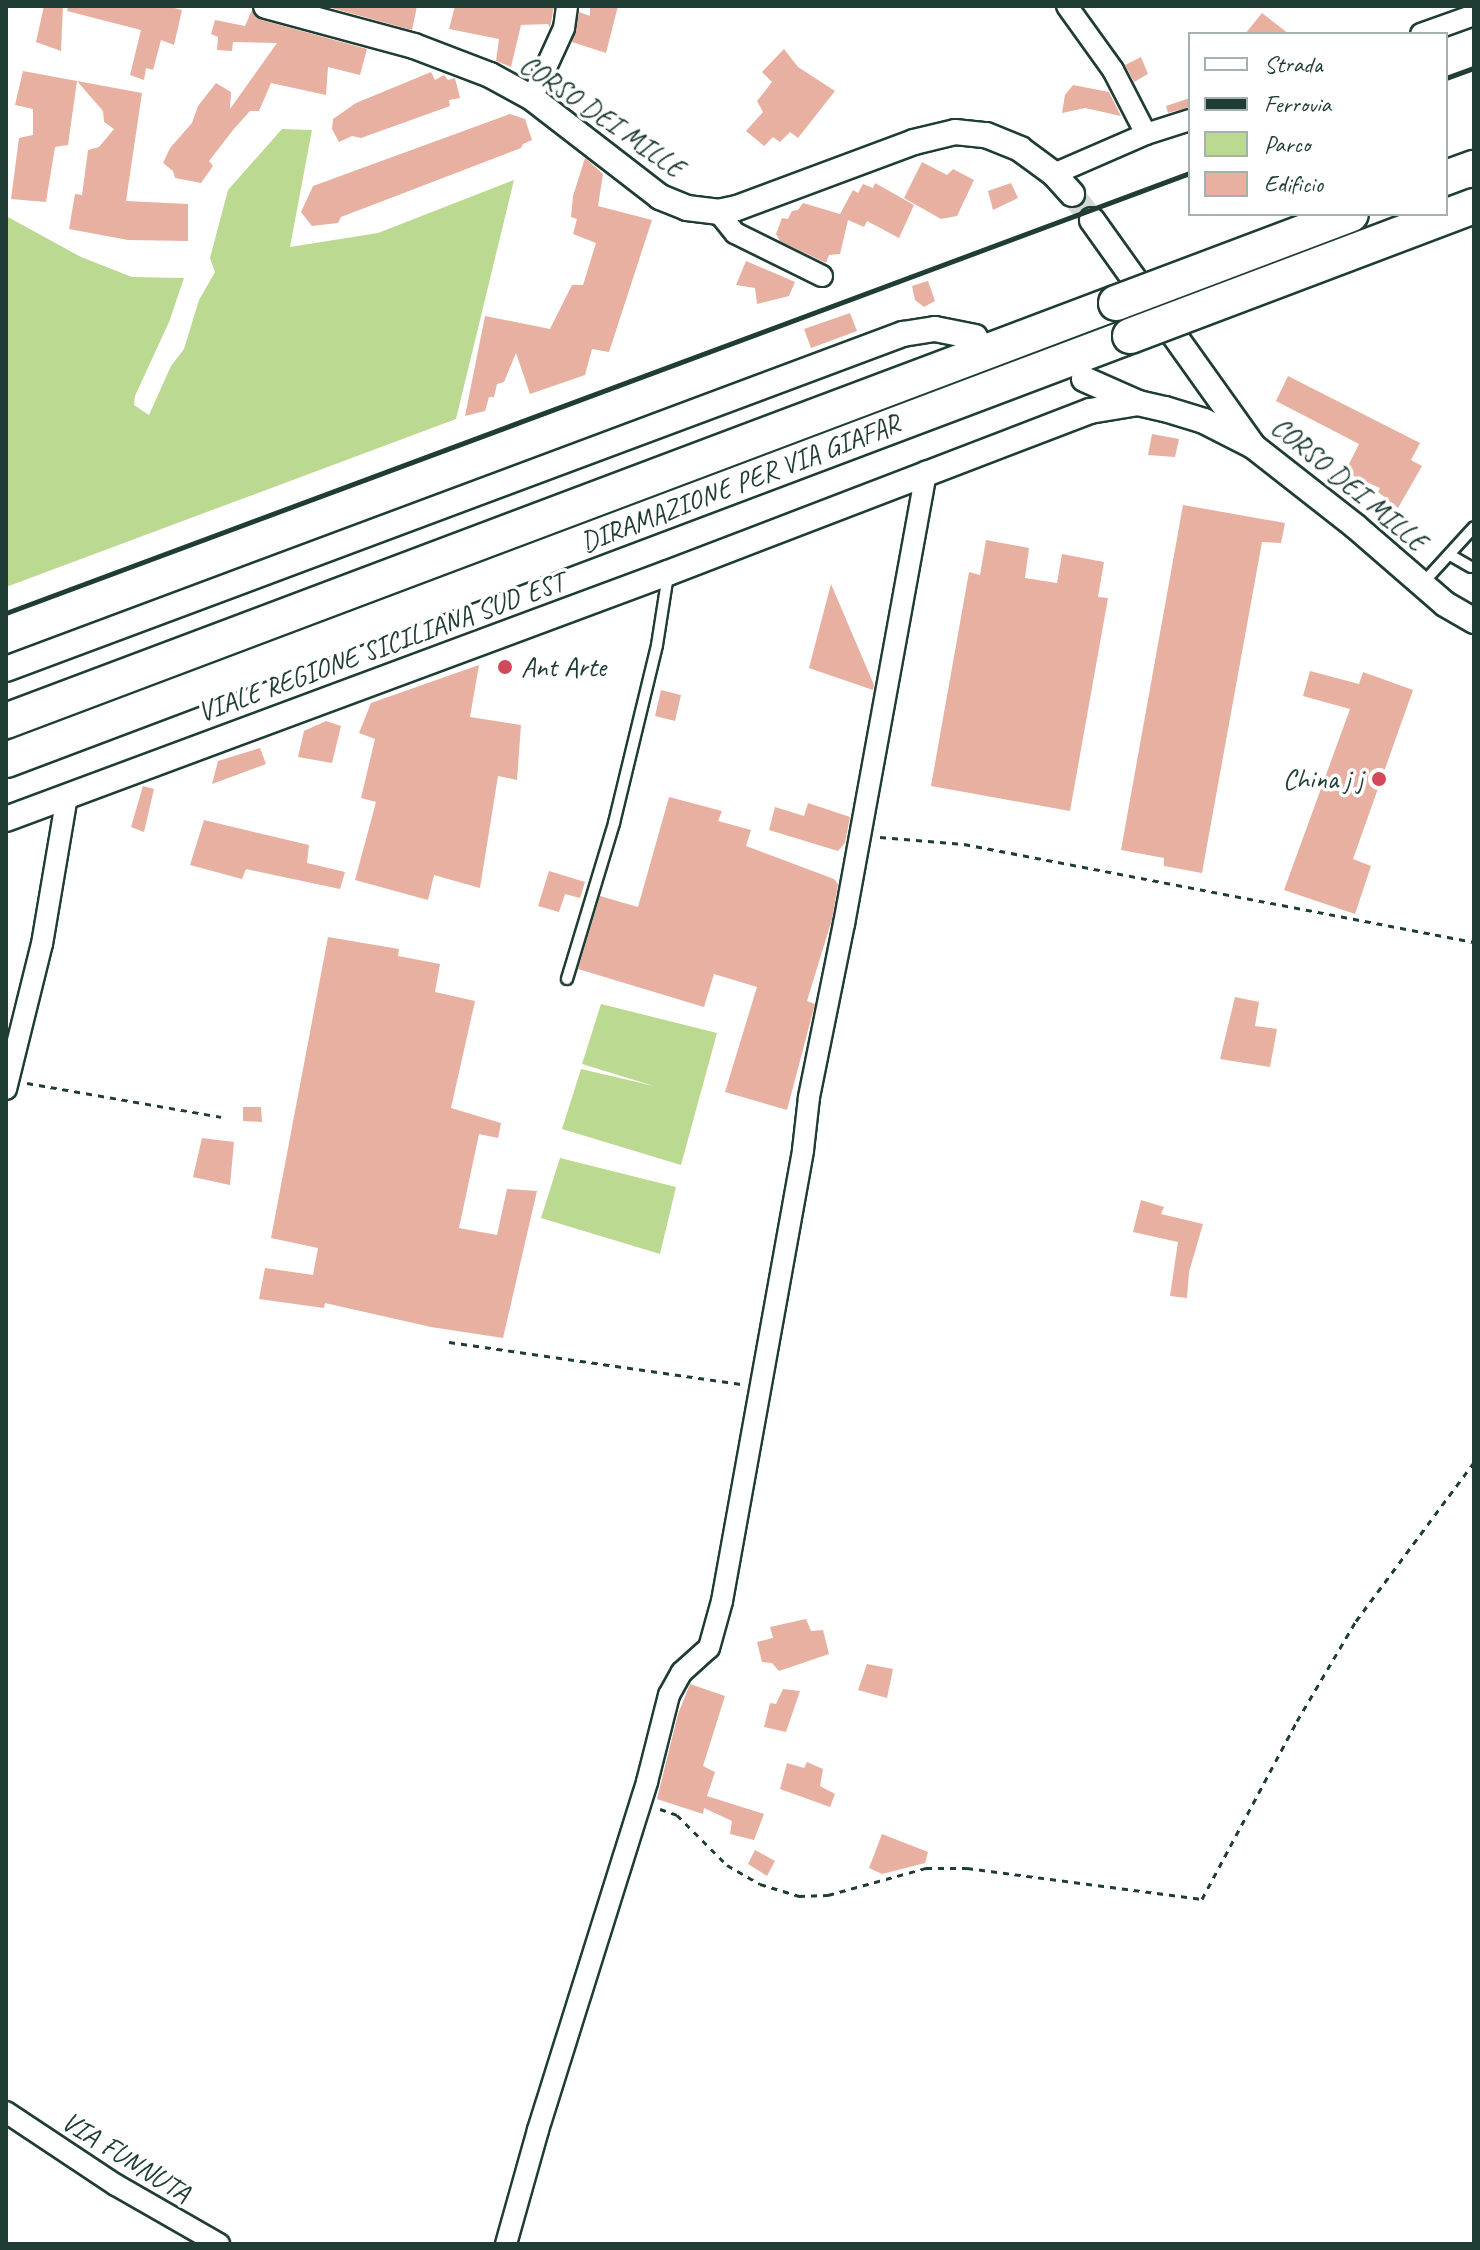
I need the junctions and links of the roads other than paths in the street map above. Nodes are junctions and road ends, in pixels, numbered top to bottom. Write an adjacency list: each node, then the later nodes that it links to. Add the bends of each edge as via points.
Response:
1 (266, 6): 6 (street, CORSO DEI MILLE, via 449,58)
2 (567, 6): 6 (street, via 564,28)
3 (1067, 6): 8 (street, via 1113,70)
4 (1474, 15): 5 (street)
5 (1427, 32)
6 (532, 98): 14 (street, CORSO DEI MILLE, via 660,197)
7 (1188, 121): 8 (street)
8 (1146, 134): 10 (street)
9 (1474, 168): 11 (highway)
10 (1054, 174): 12 (street); 14 (street, via 1020,149 986,135 955,132)
11 (1448, 177)
12 (1072, 194)
13 (1474, 206): 16 (highway, DIRAMAZIONE PER VIA GIAFAR, bridge)
14 (718, 212): 19 (street, via 735,233)
15 (1346, 216): 32 (highway, DIRAMAZIONE PER VIA GIAFAR, bridge)
16 (1448, 216)
17 (1448, 216): 33 (highway, DIRAMAZIONE PER VIA GIAFAR, bridge)
18 (1092, 220): 23 (street, CORSO DEI MILLE)
19 (822, 276)
20 (975, 337): 31 (street, via 935,329 903,334)
21 (1084, 379): 22 (street, VIALE REGIONE SICILIANA SUD EST)
22 (1138, 403): 23 (street, VIALE REGIONE SICILIANA SUD EST, via 1204,421); 24 (street, VIALE REGIONE SICILIANA SUD EST, via 1090,411)
23 (1253, 446): 29 (street, CORSO DEI MILLE)
24 (926, 471): 28 (street, VIALE REGIONE SICILIANA SUD EST); 40 (street, via 809,1097 725,1587 709,1648 682,1672 669,1695 641,1804)
25 (1474, 527): 26 (lane)
26 (1450, 555): 27 (lane); 29 (lane)
27 (1471, 567)
28 (668, 573): 34 (street, VIALE REGIONE SICILIANA SUD EST); 36 (lane, via 657,645 614,823)
29 (1422, 584): 30 (street, CORSO DEI MILLE)
30 (1474, 621)
31 (6, 669)
32 (6, 721)
33 (6, 760)
34 (67, 796): 35 (street, VIALE REGIONE SICILIANA SUD EST); 37 (street, via 42,944)
35 (6, 819)
36 (567, 979)
37 (7, 1085)
38 (6, 2112): 39 (street, VIA FUNNUTA, via 116,2185)
39 (219, 2244)
40 (506, 2244)

